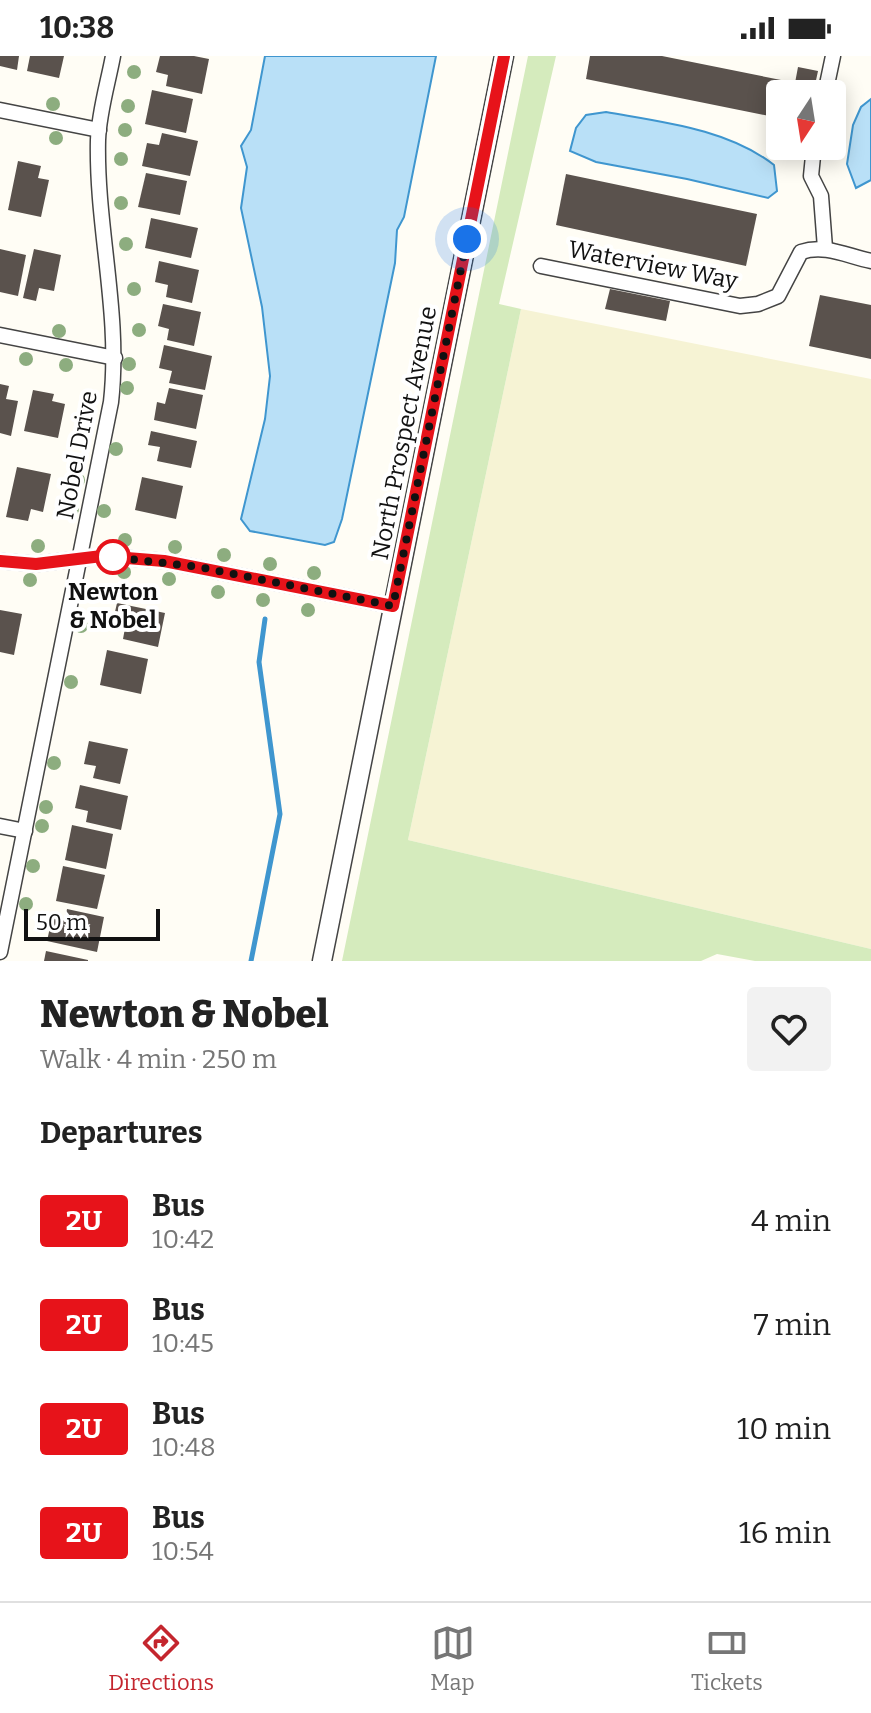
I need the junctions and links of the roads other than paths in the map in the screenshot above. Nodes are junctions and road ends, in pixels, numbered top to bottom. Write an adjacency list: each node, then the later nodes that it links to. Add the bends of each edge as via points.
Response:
1 (113, 56): 6 (street, Nobel Drive)
2 (504, 56): 15 (street, North Prospect Avenue)
3 (833, 56): 4 (street)
4 (828, 80)
5 (0, 110): 6 (street)
6 (99, 130): 12 (street, Nobel Drive, via 100,215)
7 (813, 160): 8 (street)
8 (825, 248): 9 (street); 10 (street, Waterview Way, via 801,252 778,296 740,306)
9 (871, 261)
10 (541, 266)
11 (0, 335): 12 (street)
12 (115, 358): 13 (street, Nobel Drive)
13 (79, 559): 14 (street); 15 (street, via 164,561); 17 (street, Nobel Drive)
14 (0, 561)
15 (393, 606): 19 (street, North Prospect Avenue)
16 (0, 826): 17 (street)
17 (25, 831): 18 (street, Nobel Drive)
18 (0, 952)
19 (322, 961)

